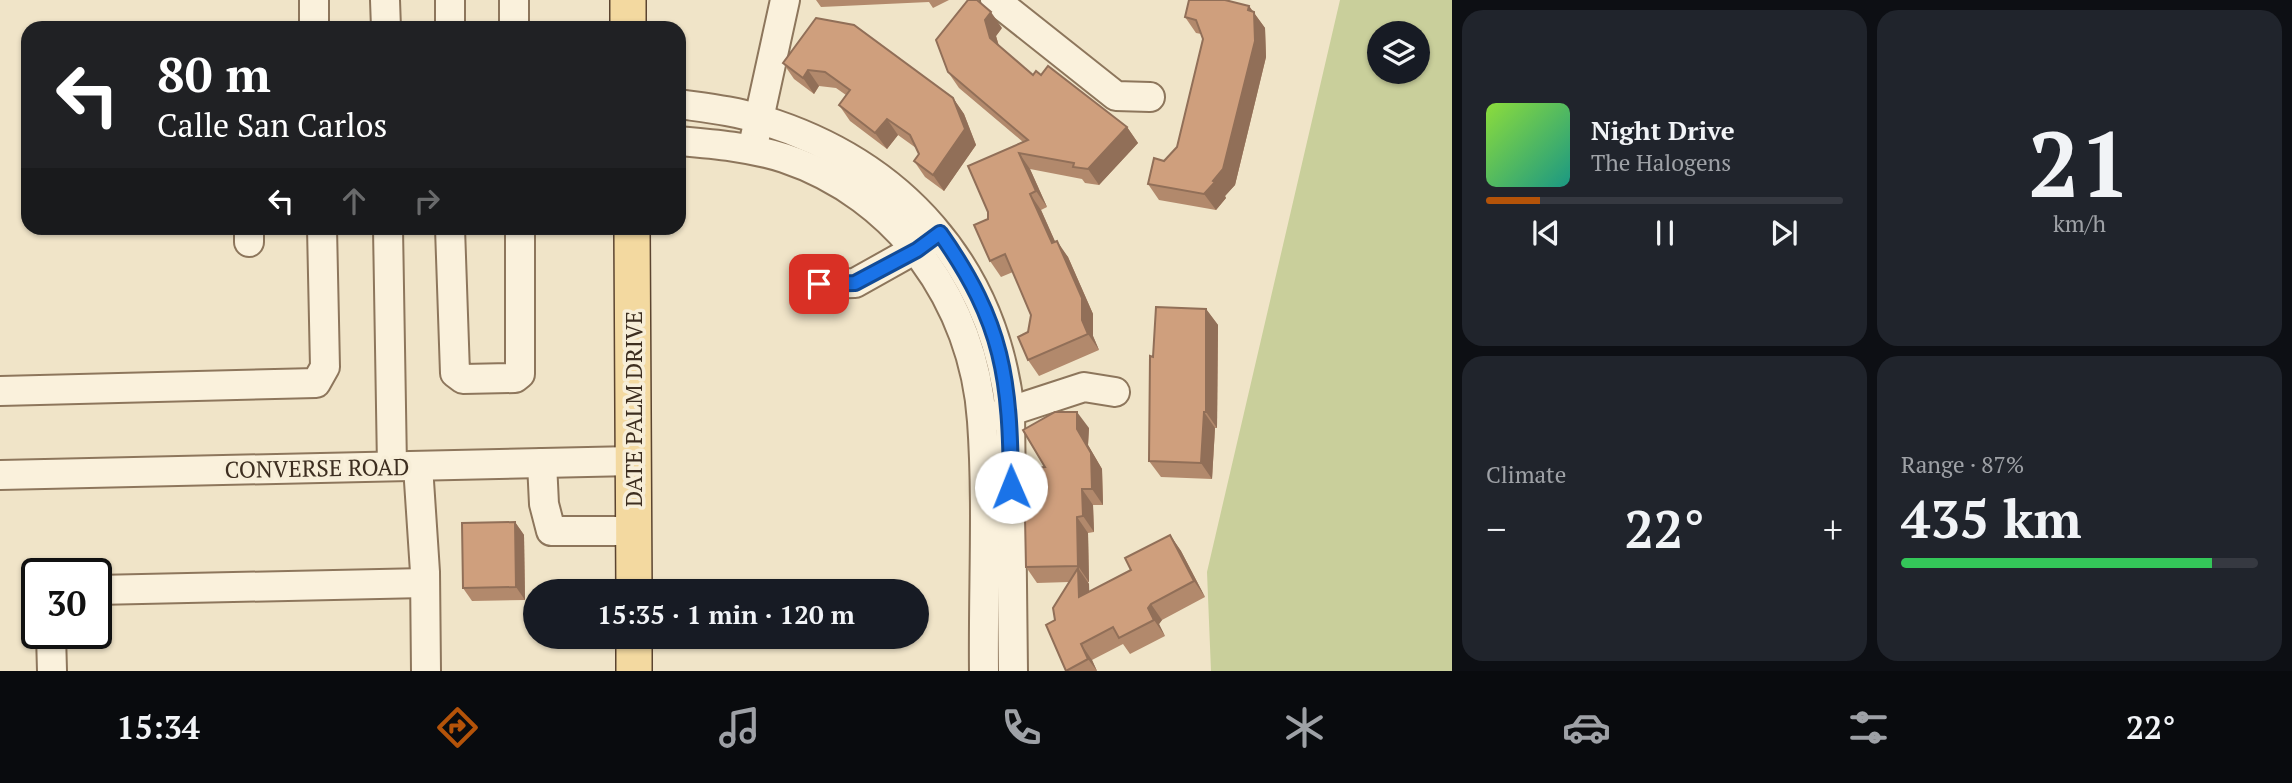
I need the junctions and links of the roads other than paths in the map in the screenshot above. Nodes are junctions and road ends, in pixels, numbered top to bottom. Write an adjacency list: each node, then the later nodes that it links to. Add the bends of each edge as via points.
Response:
1 (314, 0): 8 (street)
2 (385, 0): 9 (street)
3 (450, 0): 10 (street)
4 (514, 0): 11 (street)
5 (628, 0): 12 (main road)
6 (785, 0): 15 (street)
7 (995, 0): 13 (street, via 1116,96)
8 (314, 21)
9 (386, 21)
10 (450, 21)
11 (514, 21)
12 (628, 21)
13 (1150, 97)
14 (686, 105): 15 (street)
15 (760, 119): 17 (street); 18 (street, via 827,144 857,163 895,190)
16 (686, 142): 17 (street)
17 (752, 149): 24 (street, via 828,177 878,211)
18 (940, 233): 24 (street); 28 (street, via 960,261 991,324 1002,354)
19 (322, 235): 26 (street, via 325,367 316,383)
20 (388, 235): 32 (street)
21 (450, 235): 22 (street, via 455,373 463,379 520,374)
22 (520, 235)
23 (632, 235): 30 (main road, DATE PALM DRIVE)
24 (917, 250): 25 (street, via 855,283); 29 (street, via 958,319 975,372)
25 (819, 284)
26 (0, 391)
27 (1115, 392): 28 (street, via 1084,387)
28 (1010, 412): 29 (street); 38 (street)
29 (982, 420): 39 (street)
30 (634, 461): 31 (street, CONVERSE ROAD); 34 (main road, DATE PALM DRIVE)
31 (542, 463): 32 (street, CONVERSE ROAD); 34 (street, via 551,531)
32 (405, 466): 33 (street, CONVERSE ROAD); 36 (street)
33 (0, 475)
34 (634, 531): 35 (main road, DATE PALM DRIVE)
35 (634, 579)
36 (425, 583): 37 (street); 43 (street)
37 (112, 590)
38 (1012, 637): 39 (street); 46 (street)
39 (984, 638): 45 (street)
40 (51, 649): 42 (street)
41 (634, 649): 44 (main road)
42 (52, 671)
43 (426, 671)
44 (634, 671)
45 (984, 671)
46 (1013, 671)

